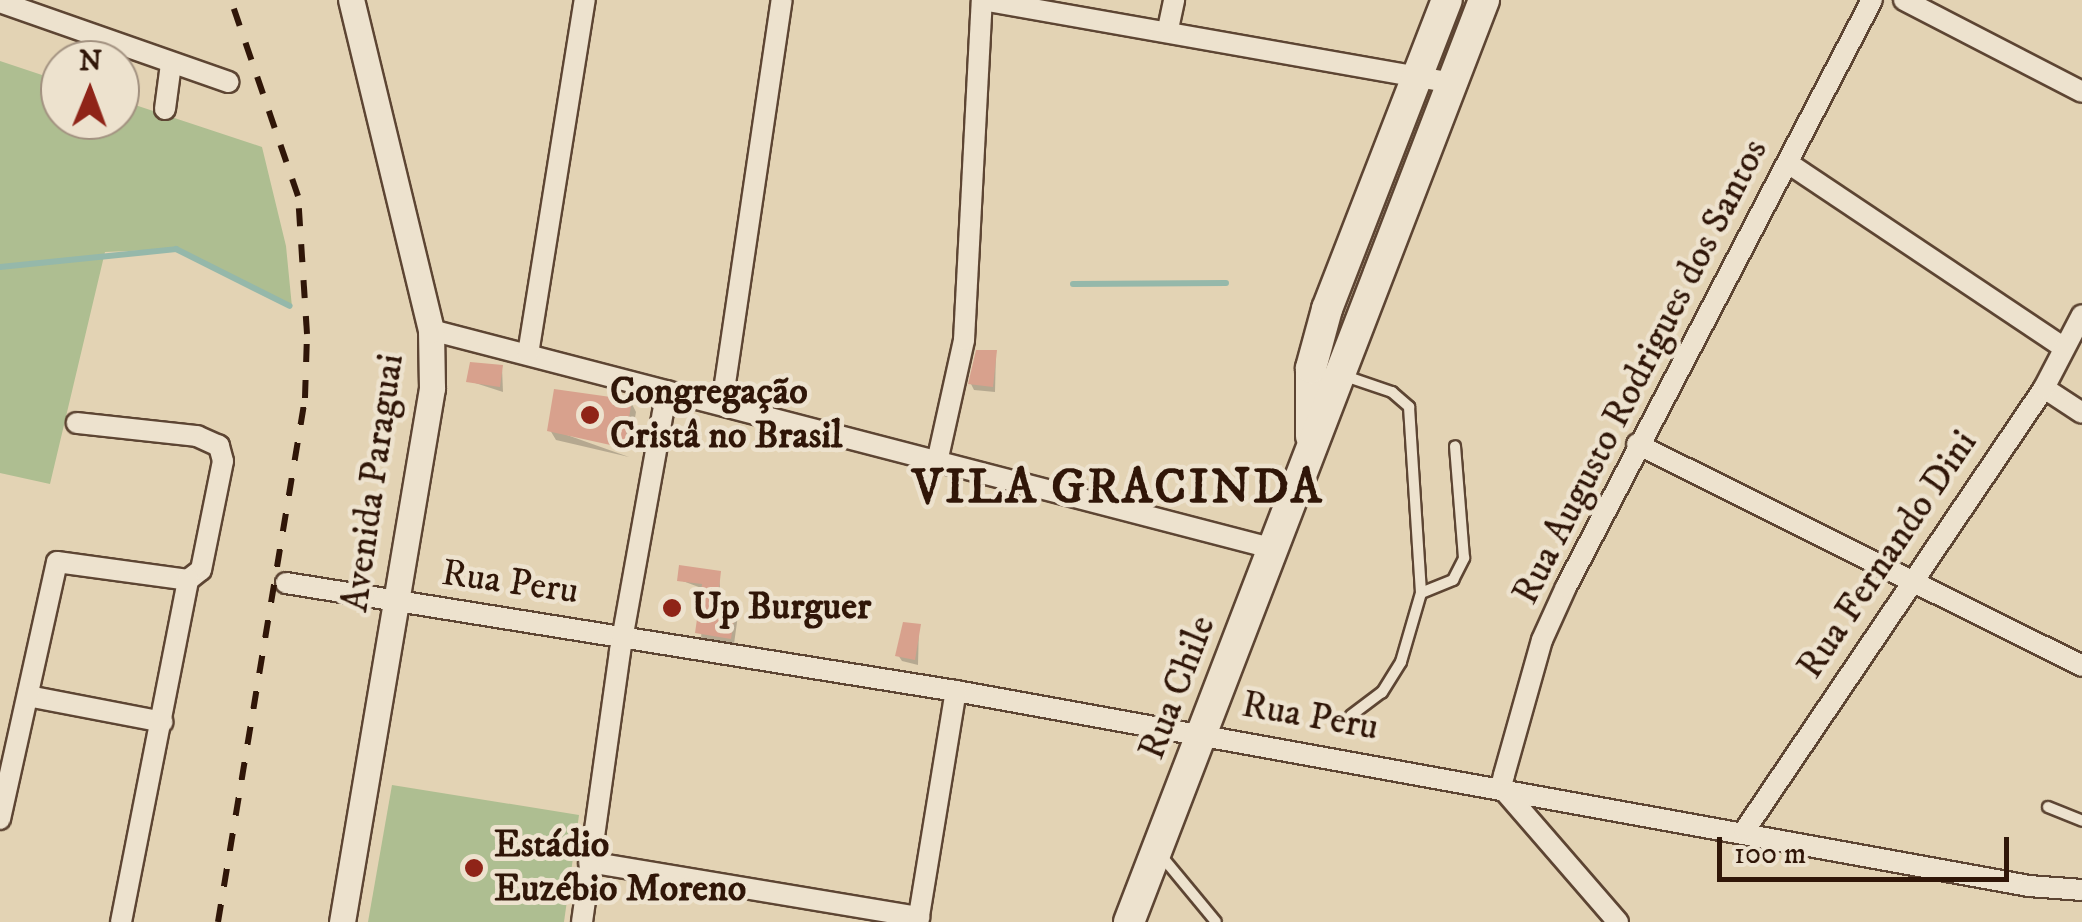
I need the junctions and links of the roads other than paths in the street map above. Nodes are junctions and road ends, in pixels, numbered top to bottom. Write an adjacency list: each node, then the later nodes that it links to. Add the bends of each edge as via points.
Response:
1 (351, 0): 20 (street, Avenida Paraguai)
2 (585, 0): 22 (street)
3 (782, 0): 27 (street)
4 (982, 0): 11 (street); 32 (street, via 964,340)
5 (1174, 0): 11 (street)
6 (1446, 0): 13 (main road, Rua Chile)
7 (1484, 0): 15 (main road, Rua Chile)
8 (1872, 0): 18 (street, Rua Augusto Rodrigues dos Santos)
9 (1904, 0): 16 (street)
10 (0, 2): 12 (street)
11 (1168, 29): 13 (street)
12 (171, 64): 14 (street); 17 (street)
13 (1418, 73): 15 (street); 23 (main road, Rua Chile, via 1326,309)
14 (228, 82)
15 (1452, 83): 24 (main road, Rua Chile)
16 (2082, 92)
17 (165, 109)
18 (1788, 163): 21 (street); 30 (street, Rua Augusto Rodrigues dos Santos)
19 (2082, 316): 21 (street, Rua Fernando Dini)
20 (431, 330): 22 (street); 39 (street, Avenida Paraguai, via 432,388)
21 (2064, 348): 25 (street, Rua Fernando Dini)
22 (528, 354): 26 (street)
23 (1311, 368): 24 (main road, via 1328,384); 33 (main road, Rua Chile, via 1313,426)
24 (1344, 376): 33 (main road, Rua Chile); 38 (lane, via 1392,392 1409,407)
25 (2044, 388): 28 (street); 36 (street, Rua Fernando Dini)
26 (667, 391): 27 (street); 40 (street)
27 (722, 404): 32 (street)
28 (2082, 413)
29 (78, 423): 35 (street, via 197,436 219,446 223,461 202,570)
30 (1637, 444): 36 (street); 47 (street, Rua Augusto Rodrigues dos Santos, via 1542,640)
31 (1455, 446): 38 (lane, via 1464,558 1453,580)
32 (937, 462): 34 (street)
33 (1299, 483): 34 (main road, Rua Chile)
34 (1275, 548): 46 (main road, Rua Chile)
35 (188, 580): 43 (street, via 56,562); 45 (street)
36 (1910, 581): 41 (street); 51 (street, Rua Fernando Dini)
37 (286, 584): 39 (street, Rua Peru)
38 (1422, 592): 44 (lane, via 1401,662 1382,692)
39 (397, 602): 40 (street, Rua Peru); 57 (street, Avenida Paraguai)
40 (623, 635): 42 (street, Rua Peru); 53 (street)
41 (2082, 666)
42 (956, 691): 46 (street, Rua Peru); 55 (street)
43 (28, 696): 45 (street); 49 (street)
44 (1350, 715)
45 (163, 722): 56 (street)
46 (1204, 734): 47 (street, Rua Peru); 52 (main road, Rua Chile)
47 (1501, 787): 51 (street, Rua Peru); 61 (street)
48 (2048, 807): 50 (lane)
49 (0, 819)
50 (2082, 822)
51 (1745, 830): 54 (street, Rua Peru, via 2028,886)
52 (1156, 850): 59 (main road, Rua Chile); 60 (lane)
53 (589, 862): 55 (street); 58 (street)
54 (2082, 890)
55 (919, 919)
56 (120, 922)
57 (342, 922)
58 (582, 922)
59 (1129, 922)
60 (1216, 922)
61 (1618, 922)

